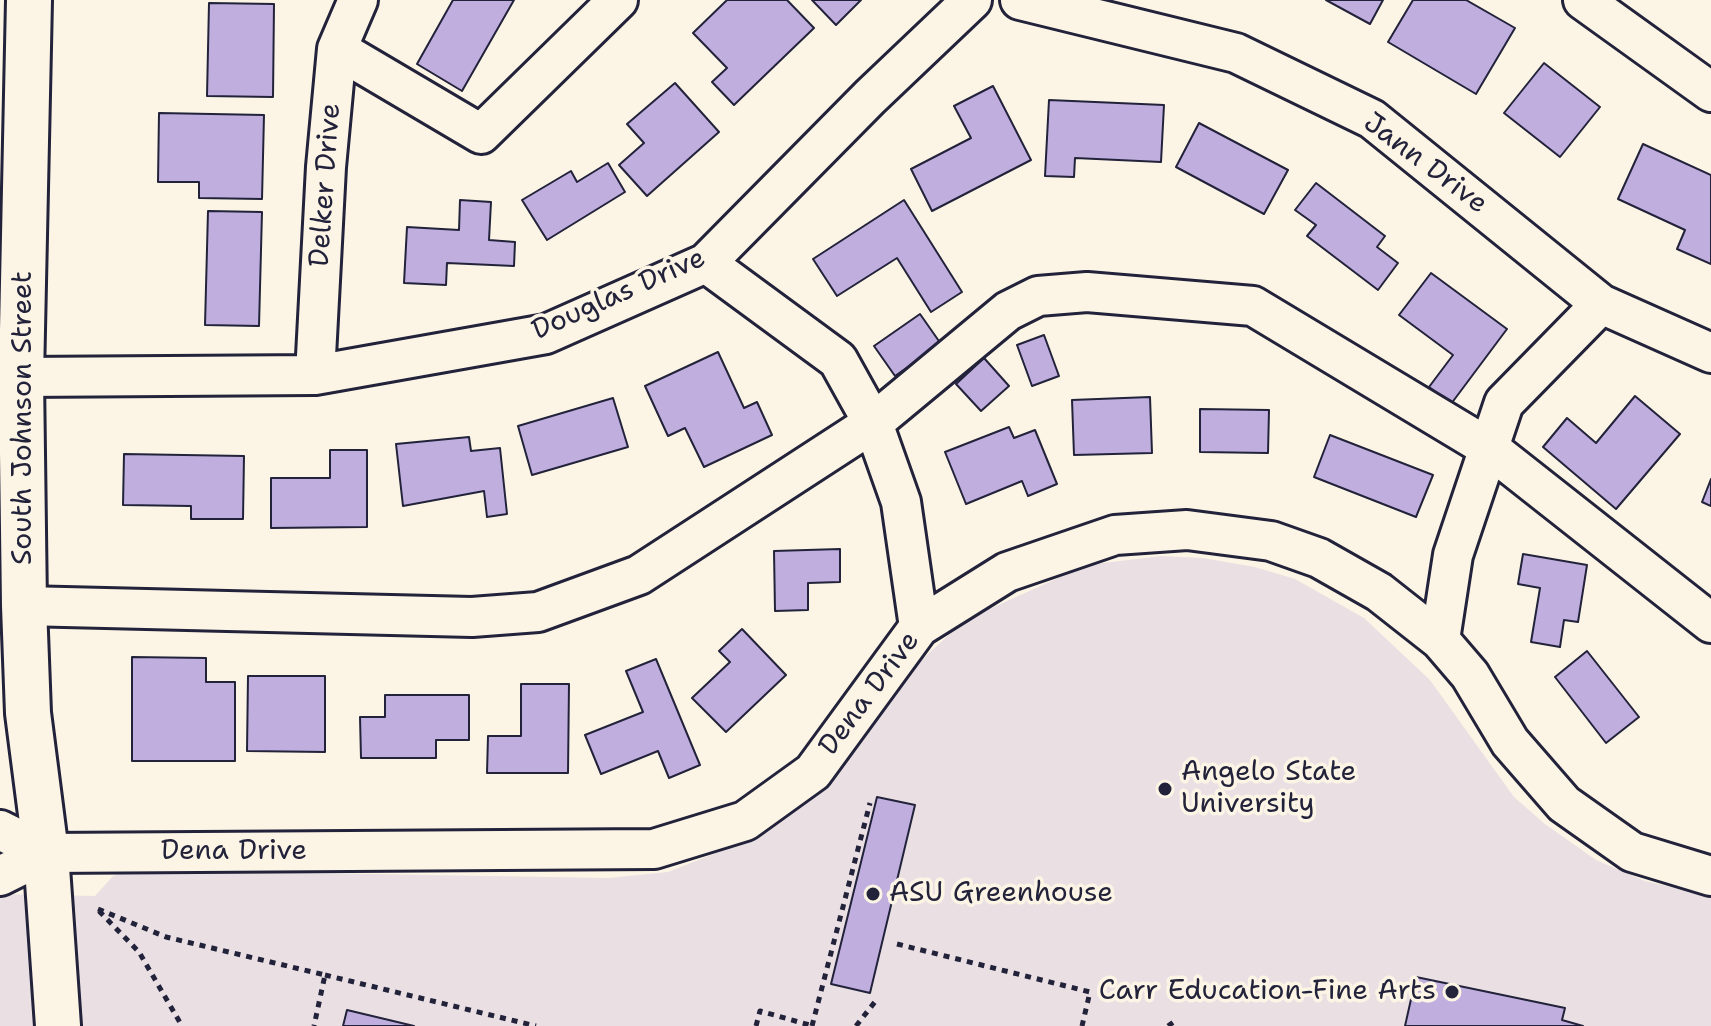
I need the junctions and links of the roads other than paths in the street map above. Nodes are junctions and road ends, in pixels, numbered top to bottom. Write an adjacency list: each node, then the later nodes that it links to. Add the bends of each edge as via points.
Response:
1 (29, 0): 13 (main road, South Johnson Street)
2 (358, 0): 7 (street, Delker Drive)
3 (618, 0): 7 (street, via 481,134)
4 (972, 0): 9 (street, Douglas Drive)
5 (1020, 0): 10 (street, Jann Drive, via 1236,53 1372,119)
6 (1583, 0): 8 (street)
7 (337, 49): 12 (street, Delker Drive)
8 (1711, 92)
9 (706, 263): 12 (street, Douglas Drive, via 546,334); 14 (street, via 838,360)
10 (1601, 304): 11 (street, Jann Drive); 15 (street, via 1504,403)
11 (1711, 353)
12 (315, 375): 13 (street, Douglas Drive)
13 (21, 377): 16 (main road, South Johnson Street)
14 (873, 423): 15 (street, via 1008,311 1038,296 1087,292 1253,306); 17 (street, via 639,575 538,612 472,617); 19 (street, via 901,502)
15 (1489, 448): 18 (street); 20 (street, via 1453,555)
16 (12, 559): 17 (main road, South Johnson Street)
17 (24, 606): 22 (main road, South Johnson Street, via 28,713)
18 (1711, 623)
19 (919, 627): 20 (street, Dena Drive, via 1007,572 1070,548 1115,535 1187,530 1271,541 1319,558 1379,592); 22 (street, Dena Drive, via 813,772 745,821 654,849)
20 (1440, 640): 24 (street, Dena Drive, via 1470,675 1510,742 1564,804 1632,852)
21 (0, 830): 22 (street, Dena Drive)
22 (46, 853): 23 (street, Dena Drive); 25 (main road, South Johnson Street)
23 (0, 876)
24 (1711, 876)
25 (58, 1026)

